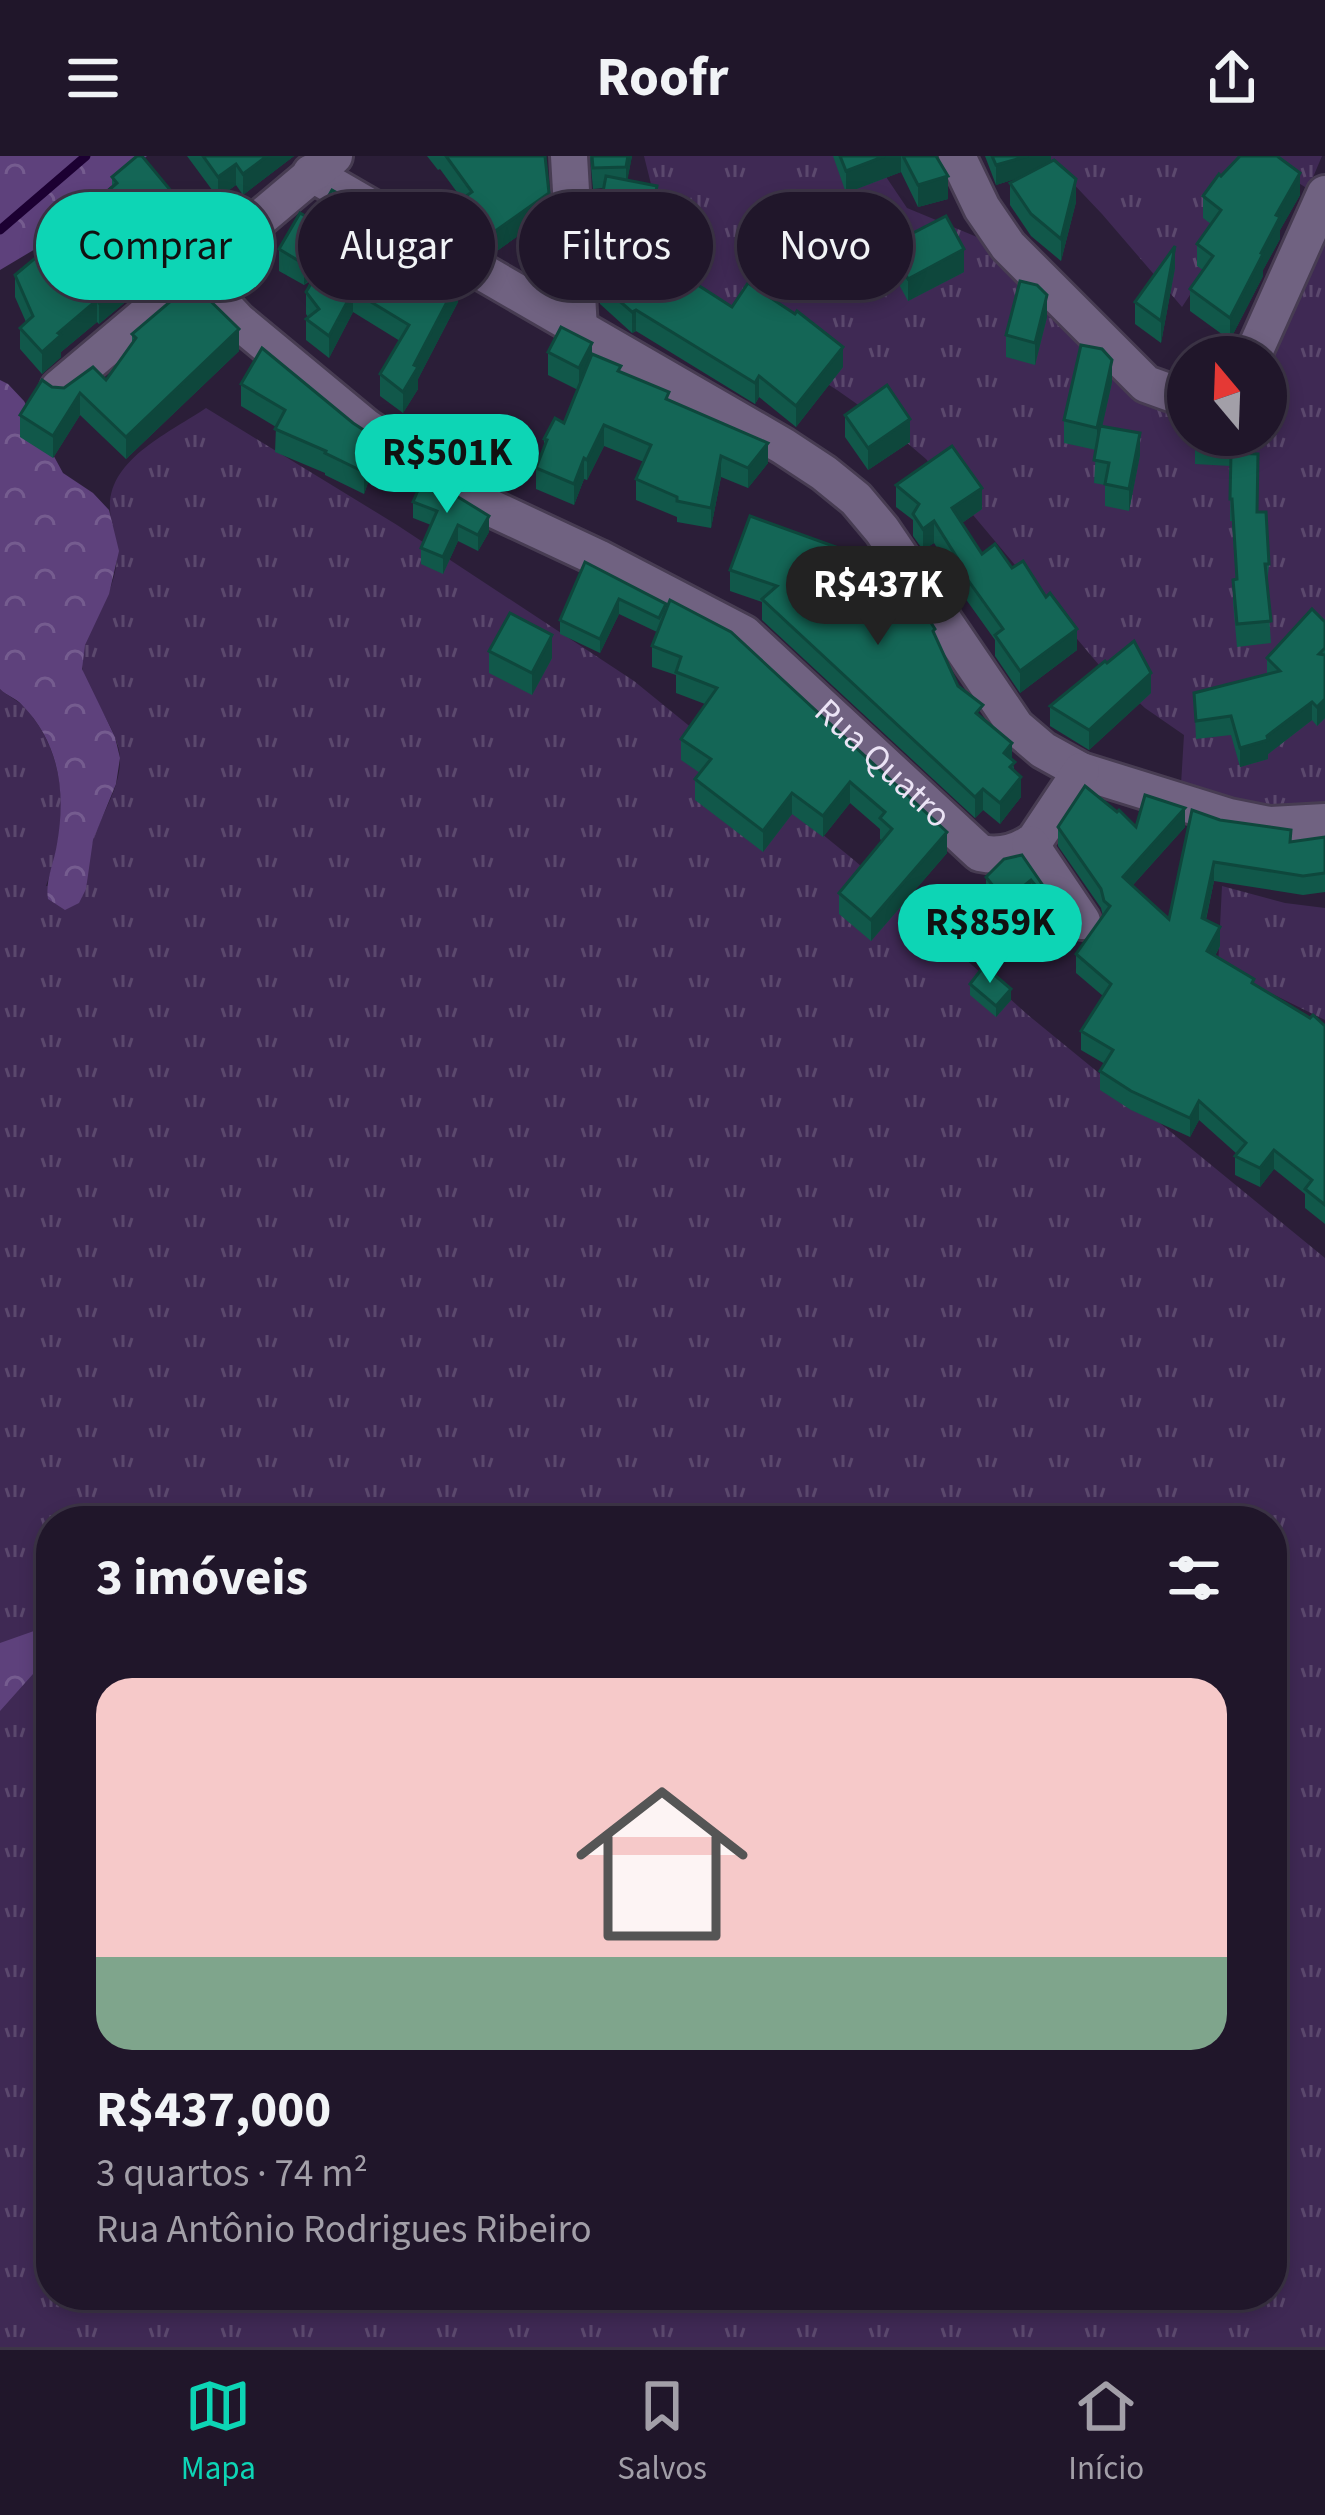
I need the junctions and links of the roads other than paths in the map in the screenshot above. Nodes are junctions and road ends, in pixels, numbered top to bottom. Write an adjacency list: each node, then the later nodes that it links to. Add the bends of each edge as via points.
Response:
1 (568, 156): 8 (street)
2 (956, 156): 11 (street, via 1008,246 1146,384)
3 (323, 165): 5 (street); 8 (street)
4 (1325, 194): 9 (street)
5 (274, 206)
6 (163, 300): 10 (street)
7 (218, 300): 14 (street, Rua Quatro, via 368,428 491,508 745,634 980,853)
8 (579, 329): 12 (street, via 783,446 856,499 1016,727)
9 (1261, 336)
10 (59, 388)
11 (1167, 392)
12 (1081, 772): 13 (street, via 1247,822); 14 (street)
13 (1325, 822)
14 (1030, 844): 15 (street)
15 (1082, 921)

